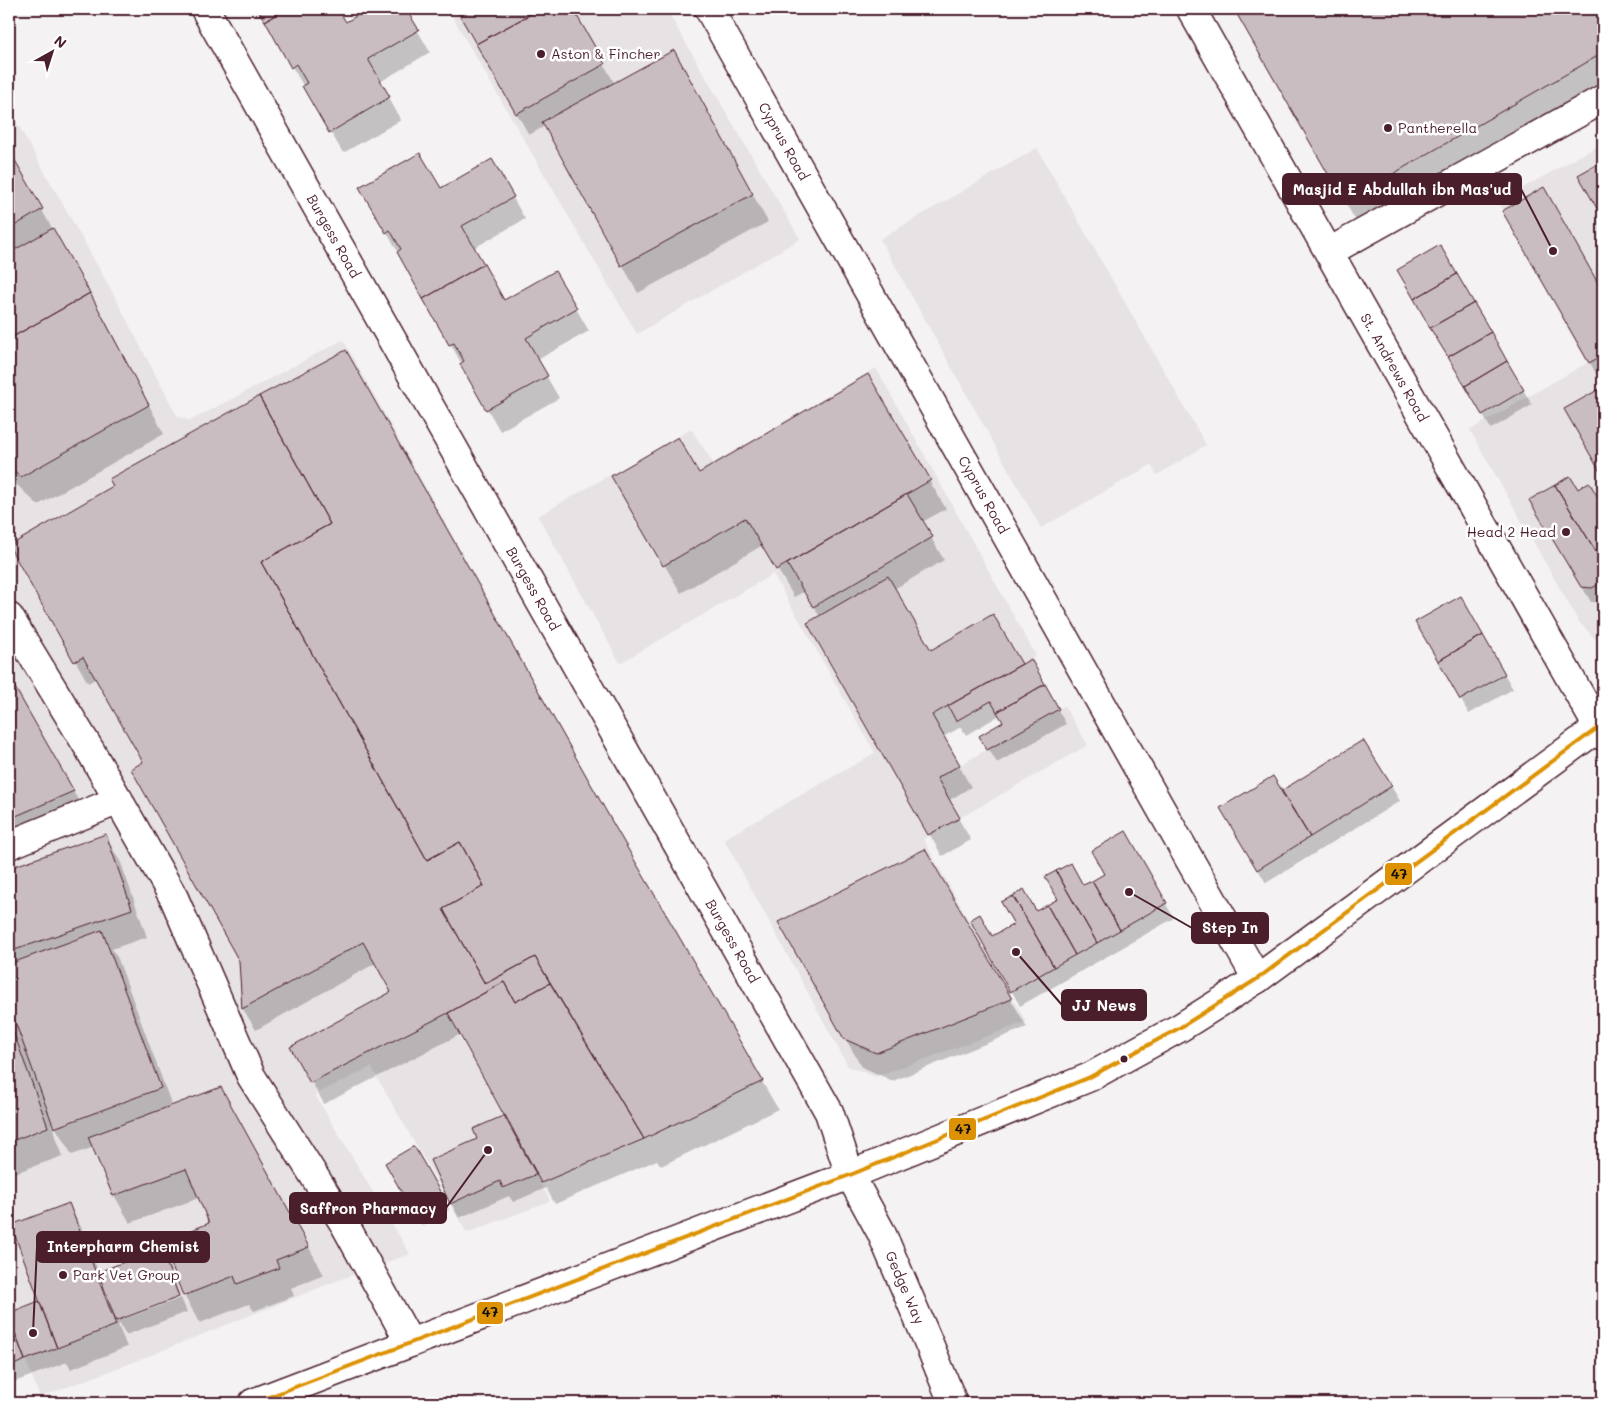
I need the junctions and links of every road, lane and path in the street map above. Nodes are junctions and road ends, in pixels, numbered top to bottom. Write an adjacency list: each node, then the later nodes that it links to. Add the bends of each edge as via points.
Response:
1 (205, 9): 11 (street, Burgess Road, via 829,1112)
2 (709, 9): 10 (street, Cyprus Road)
3 (1191, 9): 5 (street, St. Andrews Road)
4 (1603, 99): 5 (street)
5 (1329, 252): 7 (street, St. Andrews Road)
6 (9, 617): 8 (street)
7 (1602, 729): 10 (street)
8 (118, 800): 9 (street); 12 (street, via 174,898 251,1076 345,1225)
9 (9, 845)
10 (1258, 979): 11 (street, via 1181,1027 1090,1077)
11 (850, 1175): 12 (street); 14 (street, Gedge Way, via 881,1232)
12 (410, 1343): 13 (street)
13 (253, 1403)
14 (953, 1403)

